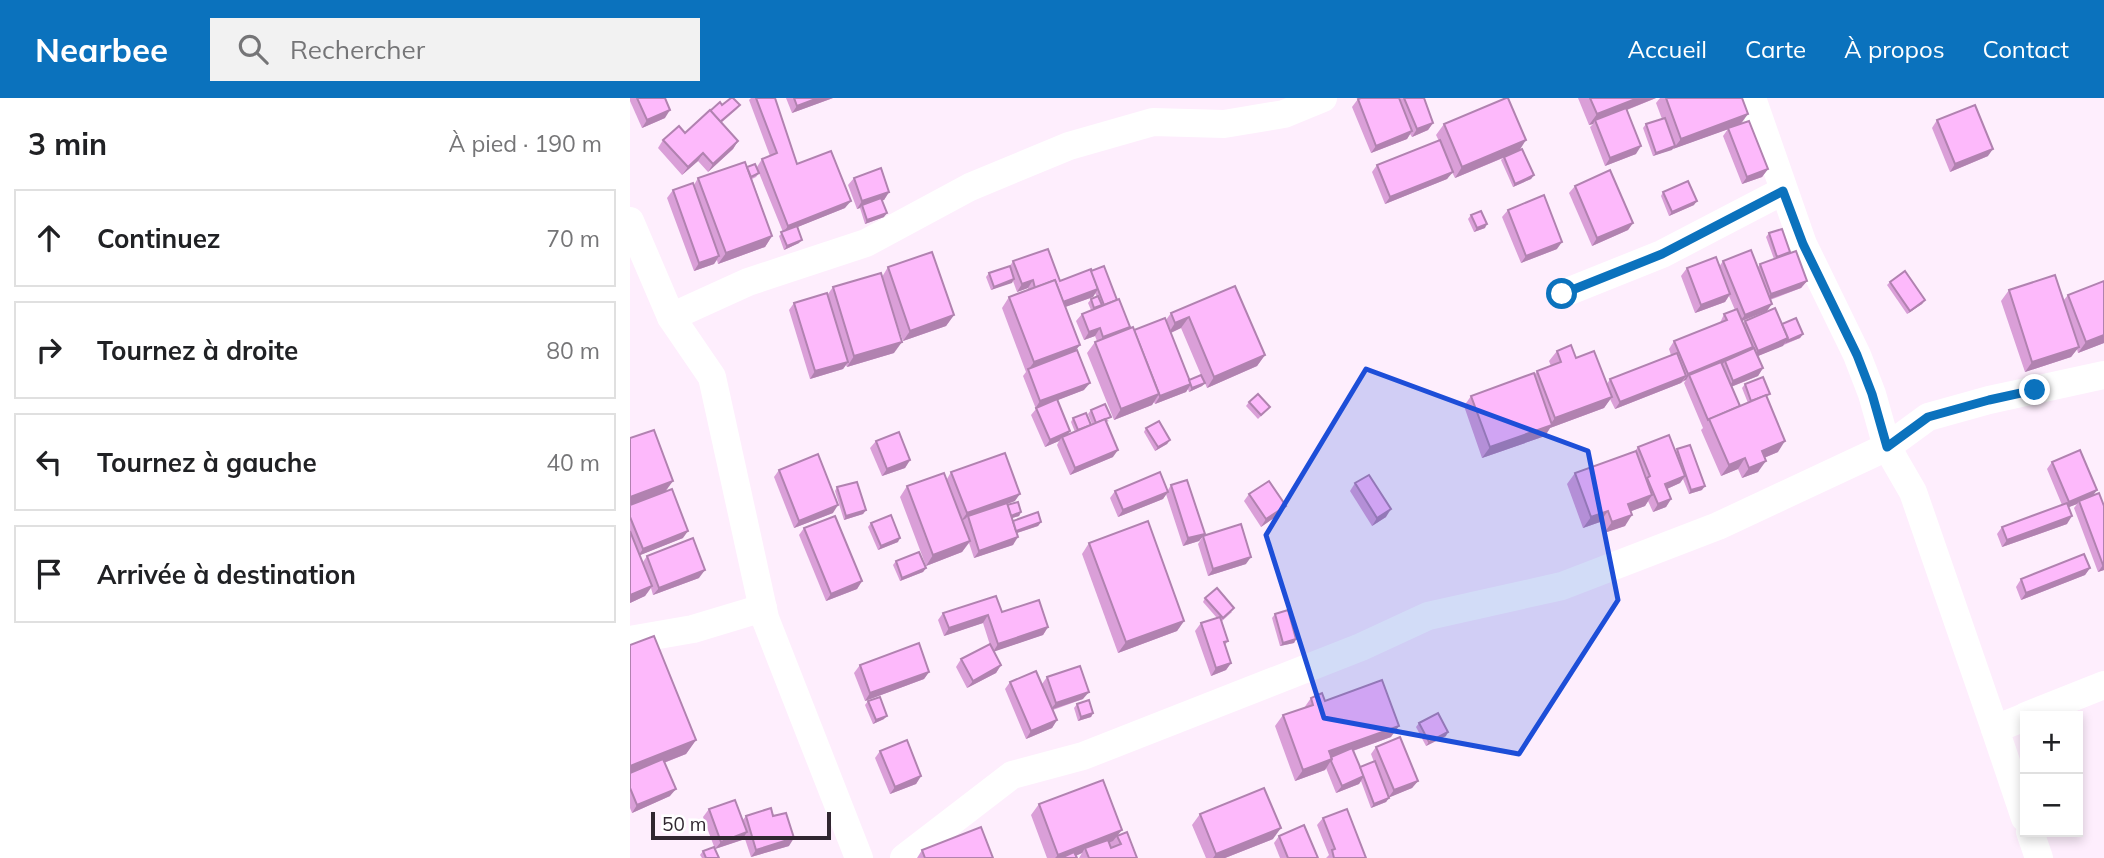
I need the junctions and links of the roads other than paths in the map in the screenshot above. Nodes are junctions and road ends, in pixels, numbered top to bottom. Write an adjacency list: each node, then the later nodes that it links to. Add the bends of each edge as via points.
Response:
1 (1322, 98): 6 (street, via 1284,114 1224,124 1153,122 1069,146 970,187 866,243 748,282)
2 (1752, 98): 3 (street)
3 (1783, 191): 5 (street, via 1662,254); 8 (street, via 1803,244 1857,355)
4 (630, 221): 6 (street)
5 (1562, 294)
6 (671, 317): 9 (street, via 712,377)
7 (2104, 375): 8 (street, via 1928,417)
8 (1887, 447): 14 (street, via 1913,492); 18 (street, via 1718,526 1562,586 1428,616 1361,647 1083,756 1012,775)
9 (764, 608): 10 (street, via 693,629); 17 (street)
10 (630, 640)
11 (2104, 685): 12 (street)
12 (2039, 711)
13 (2020, 719): 14 (street)
14 (1995, 729): 15 (street)
15 (2020, 803)
16 (2032, 837): 19 (street)
17 (859, 858)
18 (904, 858)
19 (2039, 858)

